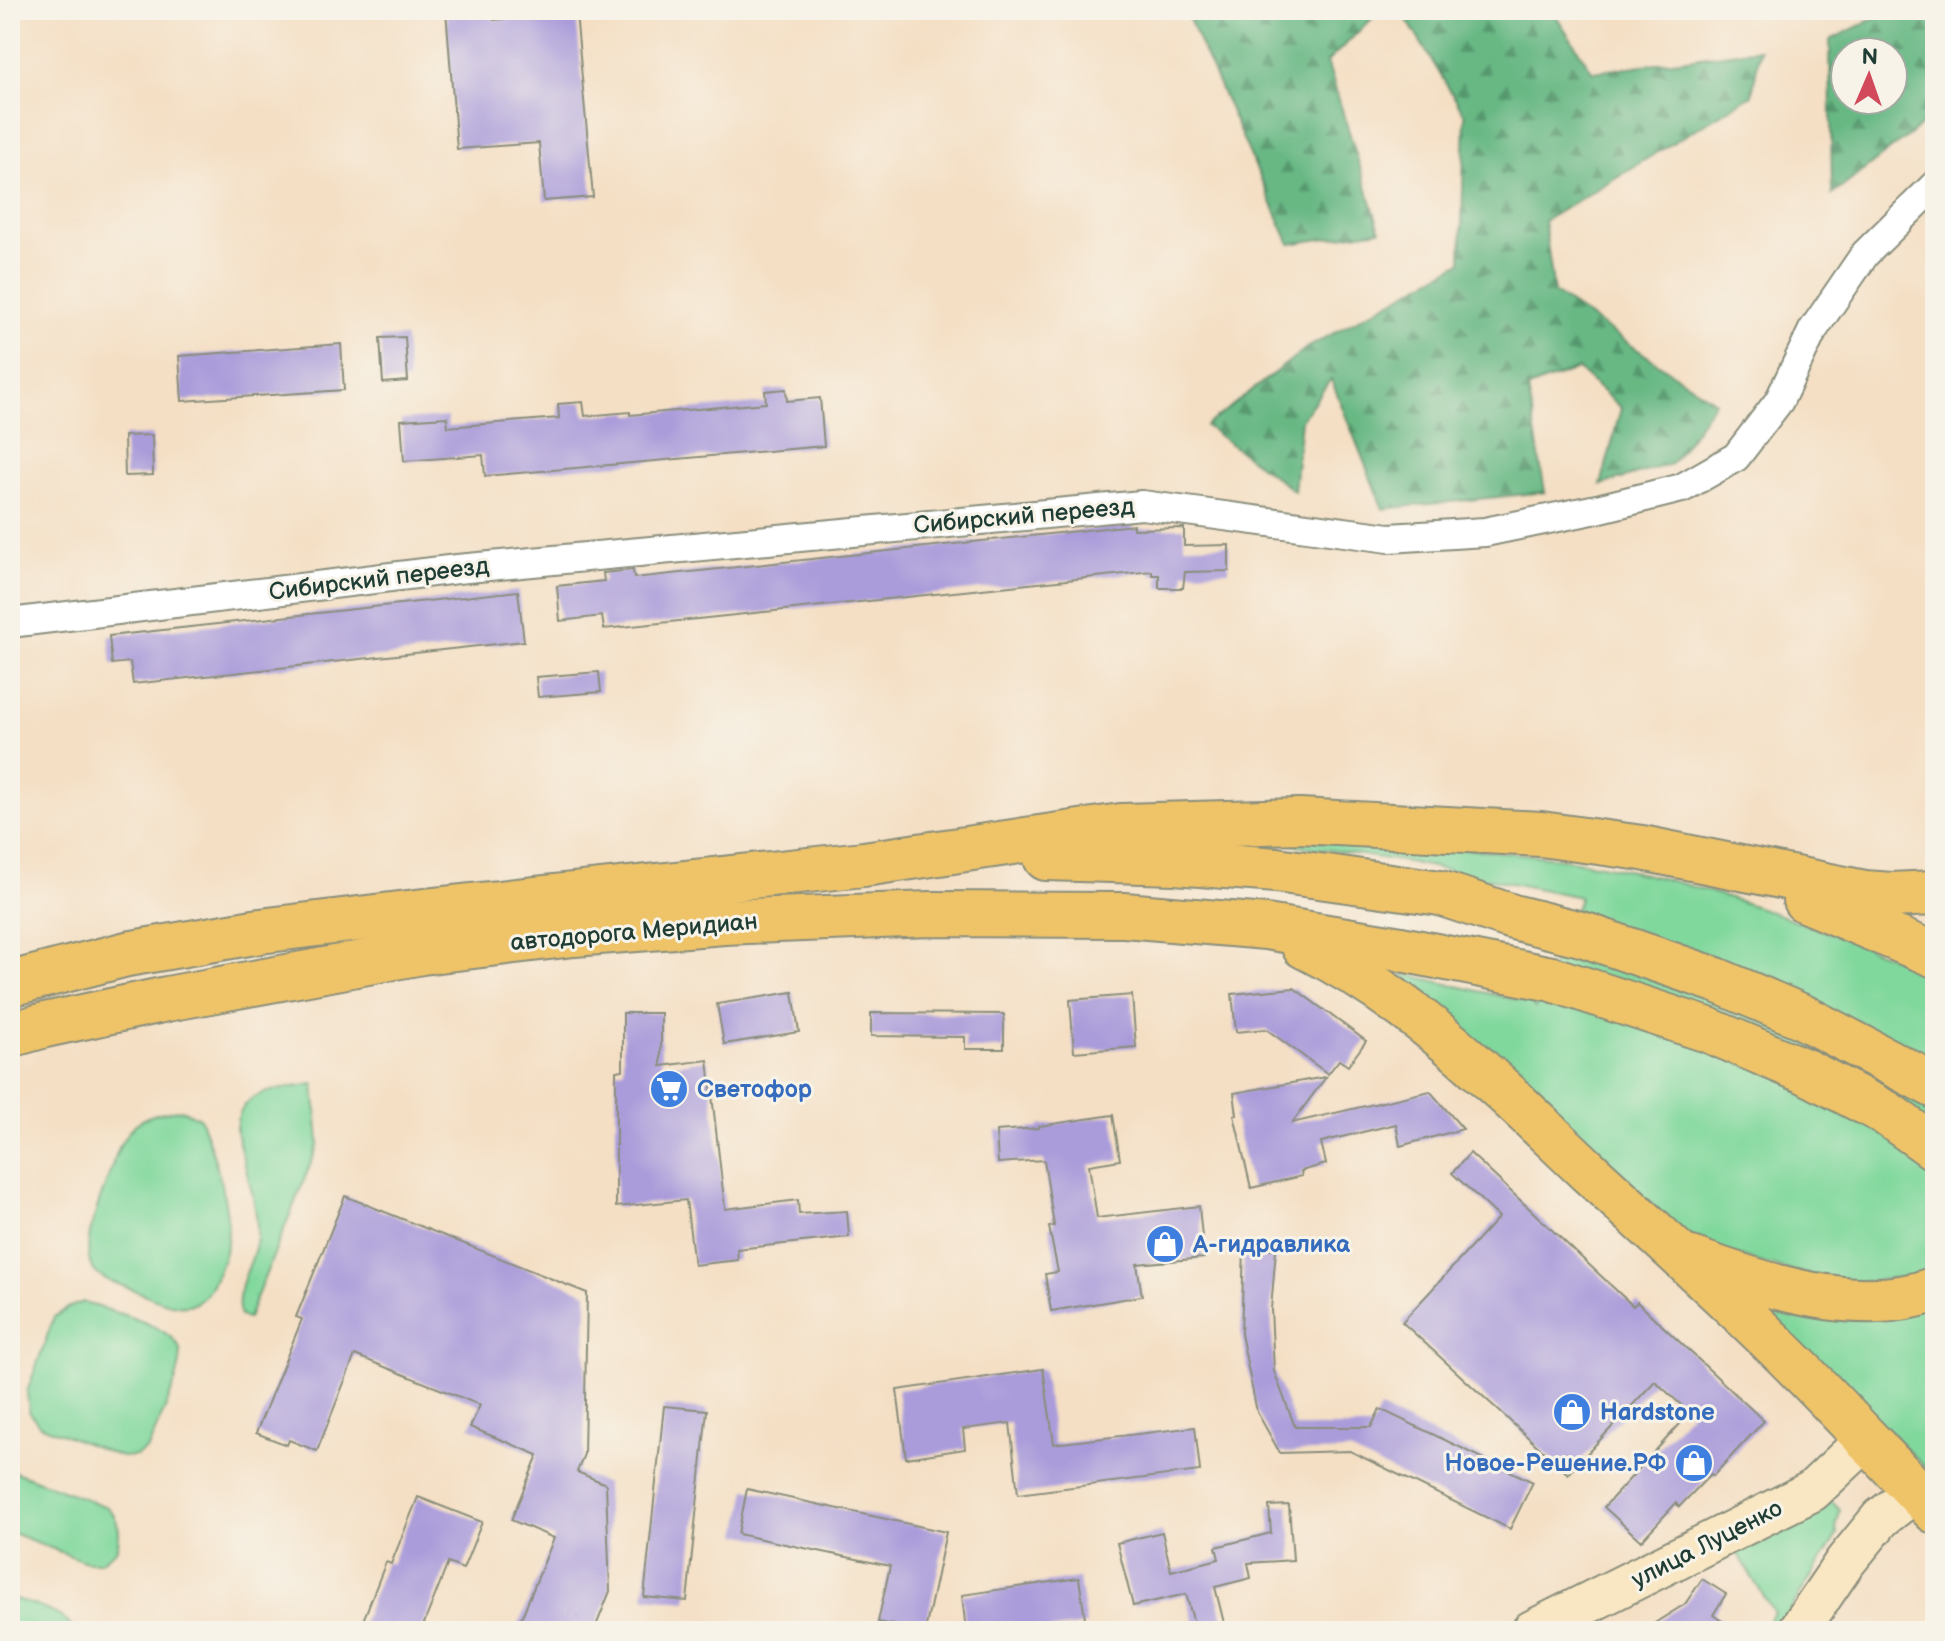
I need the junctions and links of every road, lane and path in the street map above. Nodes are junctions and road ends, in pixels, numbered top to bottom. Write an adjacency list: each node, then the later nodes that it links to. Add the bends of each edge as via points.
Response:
1 (1935, 185): 2 (street, Сибирский переезд, via 1865,254 1813,330 1779,401 1736,457 1682,488 1597,509 1485,532 1389,538 1142,505 457,569)
2 (10, 623)
3 (864, 864): 4 (main road, via 1121,826 1300,821 1541,834); 8 (main road, автодорога Меридиан, via 260,931 127,954); 10 (main road, via 1044,858 1233,867 1440,893 1716,980 1801,1016)
4 (1729, 866): 5 (main road, via 1865,893); 7 (main road)
5 (1935, 893)
6 (1266, 927): 9 (main road, автодорога Меридиан, via 1124,915 931,914 574,934 422,952 167,999); 11 (main road, автодорога Меридиан, via 1552,979 1708,1030 1886,1113); 12 (main road, via 1347,967 1425,1022)
7 (1935, 955)
8 (10, 984)
9 (10, 1035)
10 (1935, 1086)
11 (1935, 1148)
12 (1677, 1254): 13 (main road, via 1829,1297 1888,1300); 14 (main road)
13 (1935, 1289)
14 (1868, 1438): 15 (main road); 16 (street, улица Луценко, via 1812,1491)
15 (1925, 1501): 17 (street, via 1881,1518)
16 (1532, 1631)
17 (1798, 1631)

